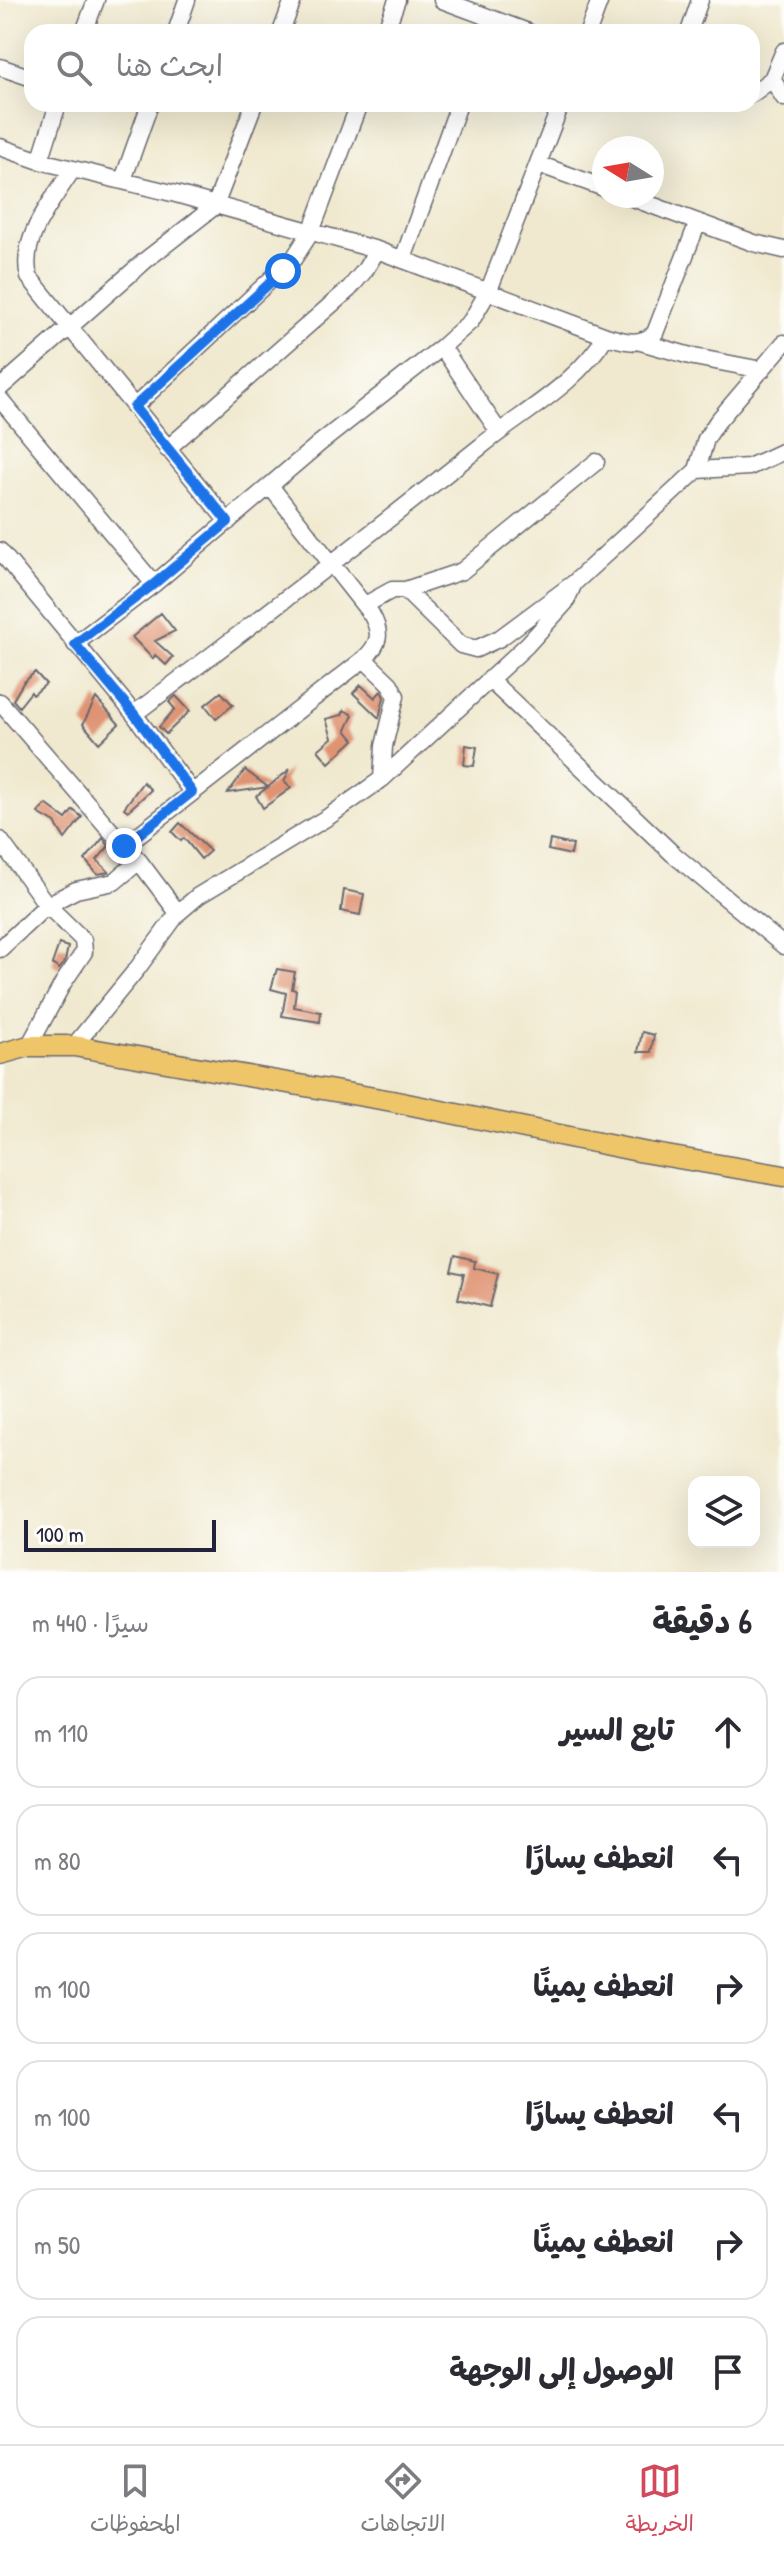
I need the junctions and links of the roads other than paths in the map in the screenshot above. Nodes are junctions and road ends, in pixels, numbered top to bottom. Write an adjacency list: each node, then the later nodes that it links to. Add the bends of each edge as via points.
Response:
1 (96, 0): 8 (street)
2 (187, 0): 9 (street)
3 (293, 0): 10 (street)
4 (397, 0): 11 (street)
5 (442, 0): 12 (street)
6 (600, 0): 13 (street)
7 (700, 0): 14 (street)
8 (87, 24)
9 (179, 24)
10 (284, 24)
11 (388, 24)
12 (486, 24)
13 (591, 24)
14 (692, 24)
15 (784, 51): 18 (street)
16 (0, 67): 17 (street)
17 (24, 75)
18 (772, 79): 19 (street); 20 (street)
19 (760, 88)
20 (784, 98)
21 (55, 112): 28 (street)
22 (147, 112): 31 (street)
23 (251, 112): 33 (street)
24 (356, 112): 36 (street)
25 (456, 112): 39 (street)
26 (558, 112): 29 (street)
27 (0, 147): 28 (street)
28 (40, 161): 30 (street)
29 (538, 164): 32 (street); 40 (street)
30 (72, 170): 31 (street); 41 (street, via 26,250 29,277)
31 (123, 180): 33 (street)
32 (592, 184)
33 (215, 206): 36 (street); 41 (street)
34 (660, 208): 35 (street)
35 (698, 222): 38 (street); 43 (street, via 658,328)
36 (311, 232): 37 (street); 49 (street, via 283,271)
37 (377, 250): 39 (street); 51 (street, via 349,289)
38 (784, 250)
39 (403, 259): 40 (street)
40 (489, 290): 42 (street); 45 (street, via 471,321)
41 (70, 327): 47 (street); 49 (street)
42 (606, 336): 43 (street); 50 (street, via 578,374)
43 (641, 342): 46 (street)
44 (784, 343): 46 (street)
45 (442, 347): 50 (street); 55 (street)
46 (762, 370): 54 (street, via 711,430)
47 (0, 388)
48 (0, 399): 60 (street)
49 (134, 407): 51 (street)
50 (499, 432): 58 (street)
51 (167, 449): 56 (street)
52 (784, 451): 54 (street, via 749,467)
53 (596, 462): 61 (street, via 462,571)
54 (697, 470): 59 (street)
55 (270, 486): 56 (street); 58 (street)
56 (228, 522): 60 (street)
57 (0, 551): 63 (street)
58 (332, 566): 62 (street); 67 (street)
59 (574, 583): 61 (street, via 500,638 476,649 455,641); 65 (street, via 565,603)
60 (154, 584): 63 (street)
61 (405, 590): 62 (street, via 392,590)
62 (365, 605): 64 (street, via 379,636)
63 (75, 644): 67 (street)
64 (364, 659): 68 (street, via 396,696); 69 (street)
65 (490, 680): 68 (street); 75 (street, via 673,854)
66 (0, 702): 71 (street)
67 (134, 714): 69 (street)
68 (382, 779): 74 (street)
69 (192, 792): 71 (street)
70 (0, 840): 73 (street)
71 (124, 846): 72 (street)
72 (139, 861): 73 (street, via 114,882 76,890); 74 (street)
73 (47, 905): 76 (street); 77 (street, via 83,940 84,952)
74 (178, 913): 78 (street)
75 (784, 946)
76 (0, 949)
77 (29, 1046): 78 (main road); 79 (main road)
78 (74, 1046): 80 (main road)
79 (0, 1054)
80 (784, 1176)

